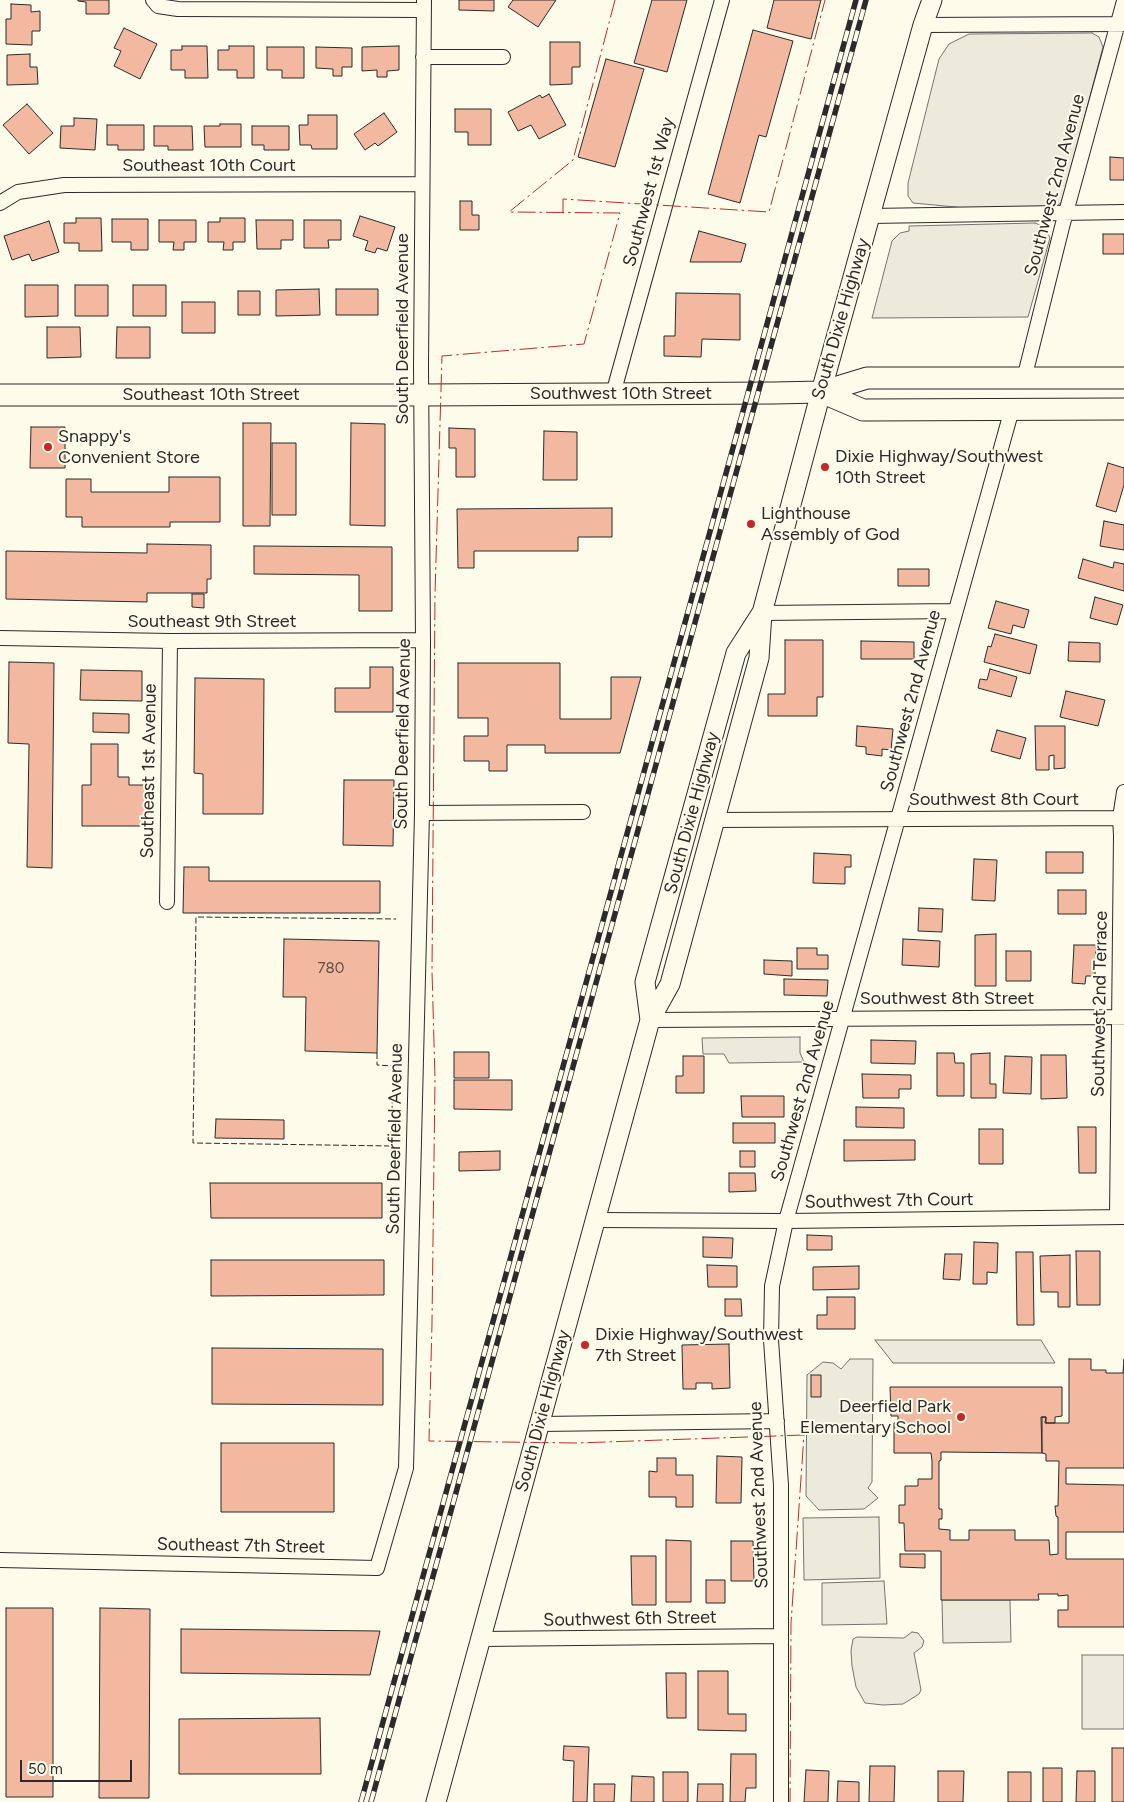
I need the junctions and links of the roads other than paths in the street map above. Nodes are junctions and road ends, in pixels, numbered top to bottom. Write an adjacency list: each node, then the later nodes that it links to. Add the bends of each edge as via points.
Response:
1 (722, 0): 19 (street, Southwest 1st Way)
2 (927, 0): 8 (main road, South Dixie Highway)
3 (932, 0): 8 (main road, South Dixie Highway)
4 (1124, 1): 7 (street, Southwest 2nd Avenue)
5 (156, 3): 6 (street, via 178,9)
6 (424, 5): 9 (street, South Deerfield Avenue)
7 (1121, 24): 8 (street); 13 (street, Southwest 2nd Avenue)
8 (923, 25): 15 (main road, South Dixie Highway)
9 (423, 57): 10 (street); 11 (street, South Deerfield Avenue)
10 (503, 57)
11 (422, 184): 12 (street, Southeast 10th Court, via 64,185 18,192); 21 (street, South Deerfield Avenue)
12 (0, 203)
13 (1066, 212): 14 (street); 15 (street); 17 (street, Southwest 2nd Avenue)
14 (1124, 212)
15 (870, 216): 18 (main road, South Dixie Highway)
16 (1124, 378): 17 (main road, Southwest 10th Street)
17 (1024, 380): 18 (main road, Southwest 10th Street, via 868,378)
18 (821, 392): 19 (main road, Southwest 10th Street); 22 (main road, Southwest 10th Street, via 863,410); 25 (main road, South Dixie Highway)
19 (613, 394): 21 (main road, Southwest 10th Street)
20 (0, 395): 21 (main road, Southeast 10th Street)
21 (422, 395): 27 (street, South Deerfield Avenue)
22 (1012, 409): 23 (main road, Southwest 10th Street); 24 (street, Southwest 2nd Avenue)
23 (1124, 409)
24 (955, 611): 25 (street); 33 (street, Southwest 2nd Avenue)
25 (762, 613): 34 (main road, South Dixie Highway, via 759,658); 38 (main road, South Dixie Highway, via 736,653 650,963 645,982)
26 (0, 638): 28 (street, Southeast 9th Street)
27 (423, 640): 28 (street, Southeast 9th Street); 31 (street, South Deerfield Avenue)
28 (170, 641): 35 (street, Southeast 1st Avenue)
29 (1124, 792): 32 (street, Southwest 2nd Terrace)
30 (583, 812): 31 (street)
31 (422, 813): 44 (street, South Deerfield Avenue)
32 (1122, 818): 33 (street, Southwest 8th Court); 36 (street, Southwest 2nd Terrace)
33 (898, 819): 34 (street, Southwest 8th Court); 37 (street, Southwest 2nd Avenue)
34 (715, 820): 38 (main road, South Dixie Highway, via 670,984)
35 (167, 902)
36 (1121, 1017): 37 (street, Southwest 8th Street); 39 (street, Southwest 2nd Terrace)
37 (842, 1018): 38 (street, Southwest 8th Street); 41 (street, Southwest 2nd Avenue)
38 (650, 1020): 40 (main road, South Dixie Highway)
39 (1121, 1217): 41 (street, Southwest 7th Court)
40 (595, 1220): 41 (street, Southwest 7th Court); 43 (main road, South Dixie Highway)
41 (786, 1221): 42 (street, Southwest 2nd Avenue, via 772,1286 771,1340)
42 (777, 1421): 43 (street); 46 (street, Southwest 2nd Avenue, via 781,1485)
43 (540, 1424): 47 (main road, South Dixie Highway)
44 (406, 1468): 45 (street, Southeast 7th Street, via 377,1568)
45 (0, 1560)
46 (780, 1636): 47 (street, Southwest 6th Street); 49 (street, Southwest 2nd Avenue)
47 (480, 1639): 48 (main road, South Dixie Highway)
48 (436, 1802)
49 (781, 1802)

